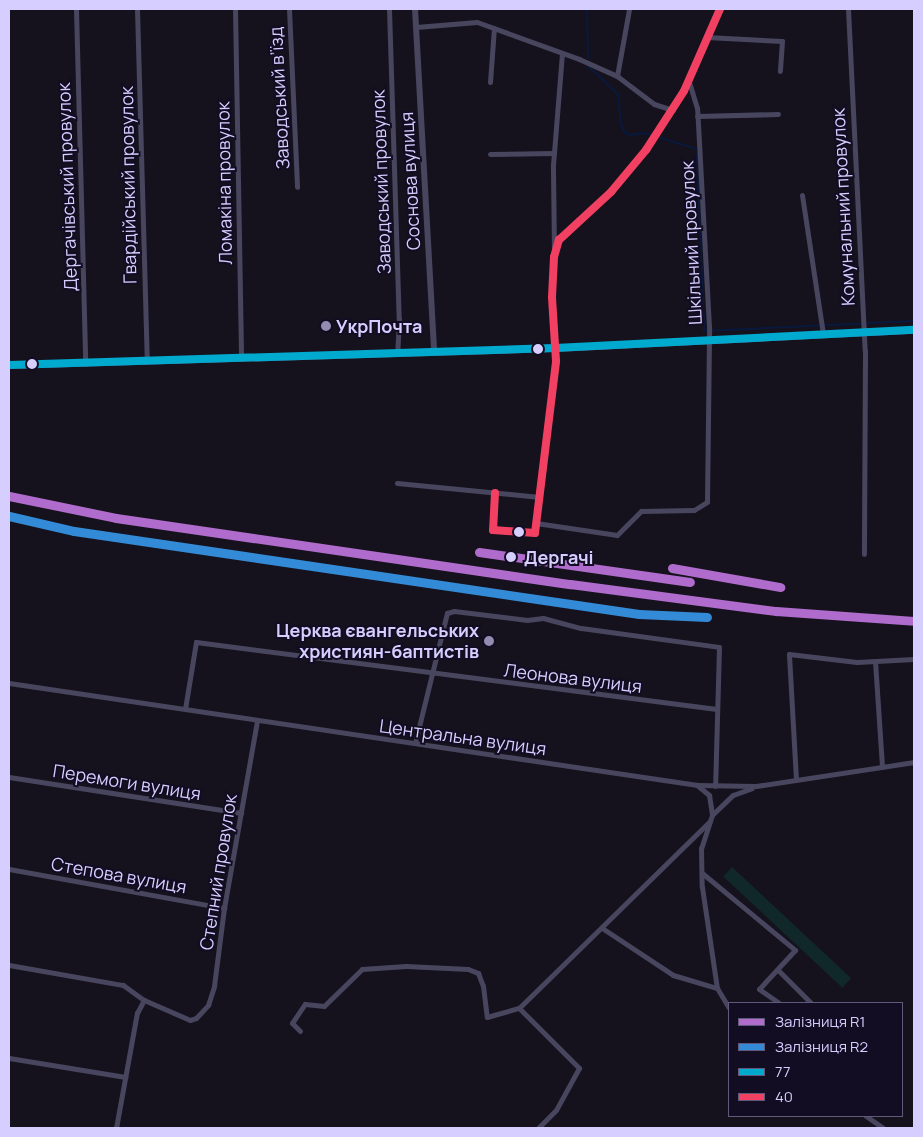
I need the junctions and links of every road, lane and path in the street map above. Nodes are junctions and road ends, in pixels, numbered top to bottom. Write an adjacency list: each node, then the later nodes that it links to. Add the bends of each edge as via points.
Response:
1 (76, 9): 35 (street, Дергачівський провулок)
2 (137, 9): 34 (street, Гвардійський провулок)
3 (235, 9): 33 (street, Ломакіна провулок)
4 (289, 9): 23 (street, Заводський в’їзд)
5 (389, 9): 32 (street, Заводський провулок, via 399,319)
6 (416, 9): 10 (street, Соснова вулиця)
7 (629, 9): 15 (street)
8 (720, 9): 12 (street)
9 (848, 9): 27 (street, Комунальний провулок)
10 (416, 27): 11 (street, via 466,21); 31 (street, Соснова вулиця)
11 (494, 28): 13 (street); 16 (street)
12 (706, 37): 14 (street, via 782,41); 17 (street)
13 (562, 53): 15 (street); 21 (street)
14 (780, 71)
15 (617, 76): 18 (street, via 637,94)
16 (490, 82)
17 (689, 82): 18 (street); 20 (street, Шкільний провулок)
18 (673, 110): 25 (street, via 611,192 559,240)
19 (778, 114): 20 (street)
20 (697, 116): 29 (street, Шкільний провулок)
21 (554, 153): 22 (street); 25 (street)
22 (490, 154)
23 (297, 187)
24 (802, 195): 28 (street)
25 (554, 257): 30 (street)
26 (914, 330): 27 (main road)
27 (863, 332): 28 (main road); 41 (street, Комунальний провулок)
28 (823, 334): 29 (main road)
29 (710, 340): 30 (main road); 40 (street, Шкільний провулок, via 707,502 694,510 641,511 631,517 617,535)
30 (555, 348): 31 (main road); 39 (street)
31 (434, 352): 32 (main road)
32 (397, 354): 33 (main road)
33 (240, 358): 34 (main road)
34 (147, 361): 35 (main road)
35 (85, 364): 36 (main road)
36 (9, 365)
37 (397, 482): 38 (street)
38 (495, 493): 39 (street); 40 (street, via 493,530 535,533)
39 (539, 497): 40 (street)
40 (536, 523)
41 (864, 554)
42 (914, 659): 43 (street)
43 (875, 661): 51 (street); 53 (street, via 789,654)
44 (430, 674): 46 (street, Леонова вулиця, via 361,662 196,642); 47 (street, Леонова вулиця); 47 (street, via 447,613 454,611 527,620 543,618 581,628 715,644 720,650); 49 (street)
45 (9, 683): 46 (street, Центральна вулиця)
46 (185, 709): 48 (street, Центральна вулиця)
47 (717, 709): 55 (street)
48 (257, 720): 49 (street, Центральна вулиця); 57 (street, Степний провулок)
49 (415, 743): 54 (street, Центральна вулиця)
50 (914, 762): 51 (street, Центральна вулиця)
51 (882, 767): 53 (street, Центральна вулиця)
52 (9, 777): 57 (street, Перемоги вулиця)
53 (796, 780): 56 (street, Центральна вулиця)
54 (697, 785): 55 (street, Центральна вулиця); 58 (street, via 709,795)
55 (715, 786): 56 (street, Центральна вулиця)
56 (756, 786): 58 (street, via 732,795)
57 (241, 813): 61 (street, Степний провулок)
58 (711, 818): 60 (street, via 701,848); 62 (street)
59 (9, 868): 61 (street, Степова вулиця)
60 (702, 873): 64 (street, via 795,950); 65 (street)
61 (224, 908): 66 (street, Степний провулок, via 214,986 208,1005 190,1020)
62 (602, 928): 65 (street, via 673,975); 70 (street)
63 (9, 964): 66 (street, via 122,985)
64 (778, 970): 67 (street, via 759,990); 68 (street)
65 (716, 988): 69 (street)
66 (144, 1000): 73 (street, via 136,1013)
67 (777, 1002)
68 (810, 1002)
69 (728, 1006)
70 (519, 1008): 71 (street, via 486,1017 483,986 478,973 468,968 406,966 362,970 324,1006 305,1004 292,1023); 76 (street, via 580,1068 556,1110)
71 (300, 1031)
72 (9, 1058): 73 (street)
73 (125, 1077): 75 (street)
74 (867, 1117): 77 (street)
75 (116, 1128)
76 (538, 1128)
77 (883, 1128)

